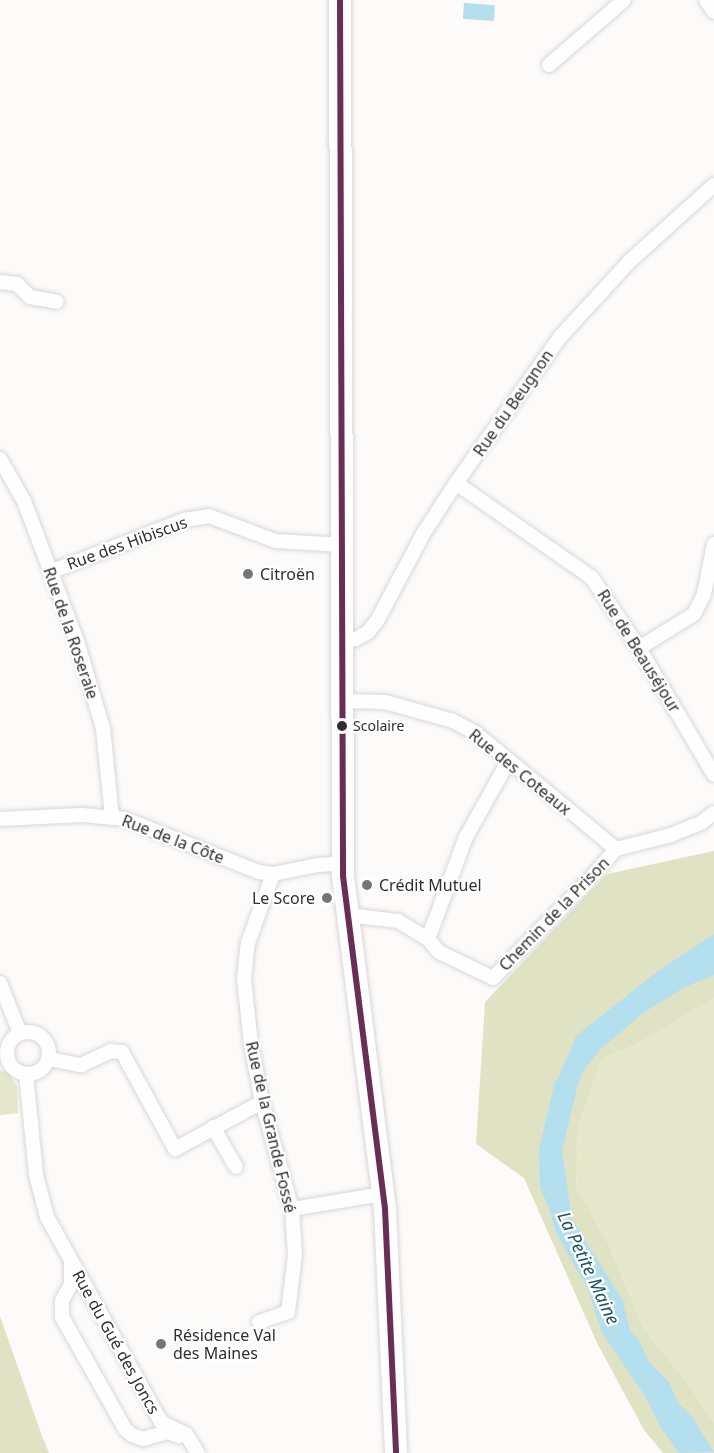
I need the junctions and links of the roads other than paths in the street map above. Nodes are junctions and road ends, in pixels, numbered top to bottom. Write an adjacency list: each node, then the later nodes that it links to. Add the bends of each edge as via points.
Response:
1 (340, 0): 12 (main road)
2 (624, 0): 5 (street)
3 (706, 0): 4 (street)
4 (714, 12)
5 (549, 65)
6 (714, 185): 10 (street, Rue du Beugnon, via 586,306)
7 (0, 282): 8 (street, via 17,284 30,297)
8 (57, 302)
9 (0, 459): 13 (street, Rue de la Roseraie, via 24,501)
10 (456, 483): 14 (street, Rue du Beugnon, via 423,534 377,621 356,639); 15 (street, Rue de Beauséjour, via 592,578)
11 (714, 544): 15 (street, via 704,594 694,614)
12 (343, 545): 13 (street, Rue des Hibiscus, via 276,541 209,516 184,519); 14 (main road)
13 (50, 572): 20 (street, Rue de la Roseraie, via 77,641 103,728)
14 (344, 640): 16 (main road)
15 (639, 648): 18 (street, Rue de Beauséjour)
16 (344, 701): 17 (street, Rue des Coteaux, via 386,702 453,721 477,734); 23 (main road)
17 (508, 762): 22 (street, Rue des Coteaux); 26 (street, via 466,837)
18 (714, 775)
19 (714, 813): 22 (street, Chemin de la Prison, via 701,823 670,835)
20 (112, 817): 21 (street, Rue de la Côte); 24 (street, Rue de la Côte)
21 (0, 819)
22 (616, 849): 26 (street, Chemin de la Prison, via 493,978 439,952)
23 (344, 863): 24 (street, Rue de la Côte); 25 (main road)
24 (273, 874): 32 (street, Rue de la Grande Fossé, via 248,944 244,979)
25 (348, 915): 26 (street, via 398,921); 35 (main road)
26 (428, 939)
27 (0, 983): 28 (street)
28 (20, 1033): 29 (street, via 12,1038); 30 (street, via 32,1032 42,1037 49,1047)
29 (4, 1057): 31 (street)
30 (48, 1059): 31 (street, via 40,1071); 33 (street, via 81,1065 111,1051 122,1052 176,1149)
31 (26, 1074): 37 (street, Rue du Gué des Joncs, via 41,1201)
32 (262, 1102): 33 (street); 36 (street, Rue de la Grande Fossé)
33 (213, 1127): 34 (street)
34 (236, 1167)
35 (383, 1194): 36 (street); 40 (main road)
36 (292, 1209): 38 (street, Rue de la Grande Fossé, via 295,1255 288,1312)
37 (71, 1262): 39 (street, Rue du Gué des Joncs, via 161,1422 186,1434); 39 (street, Rue du Gué des Joncs, via 71,1284 62,1301 62,1317 125,1429 143,1439 168,1432)
38 (260, 1322)
39 (195, 1447)
40 (396, 1453)

